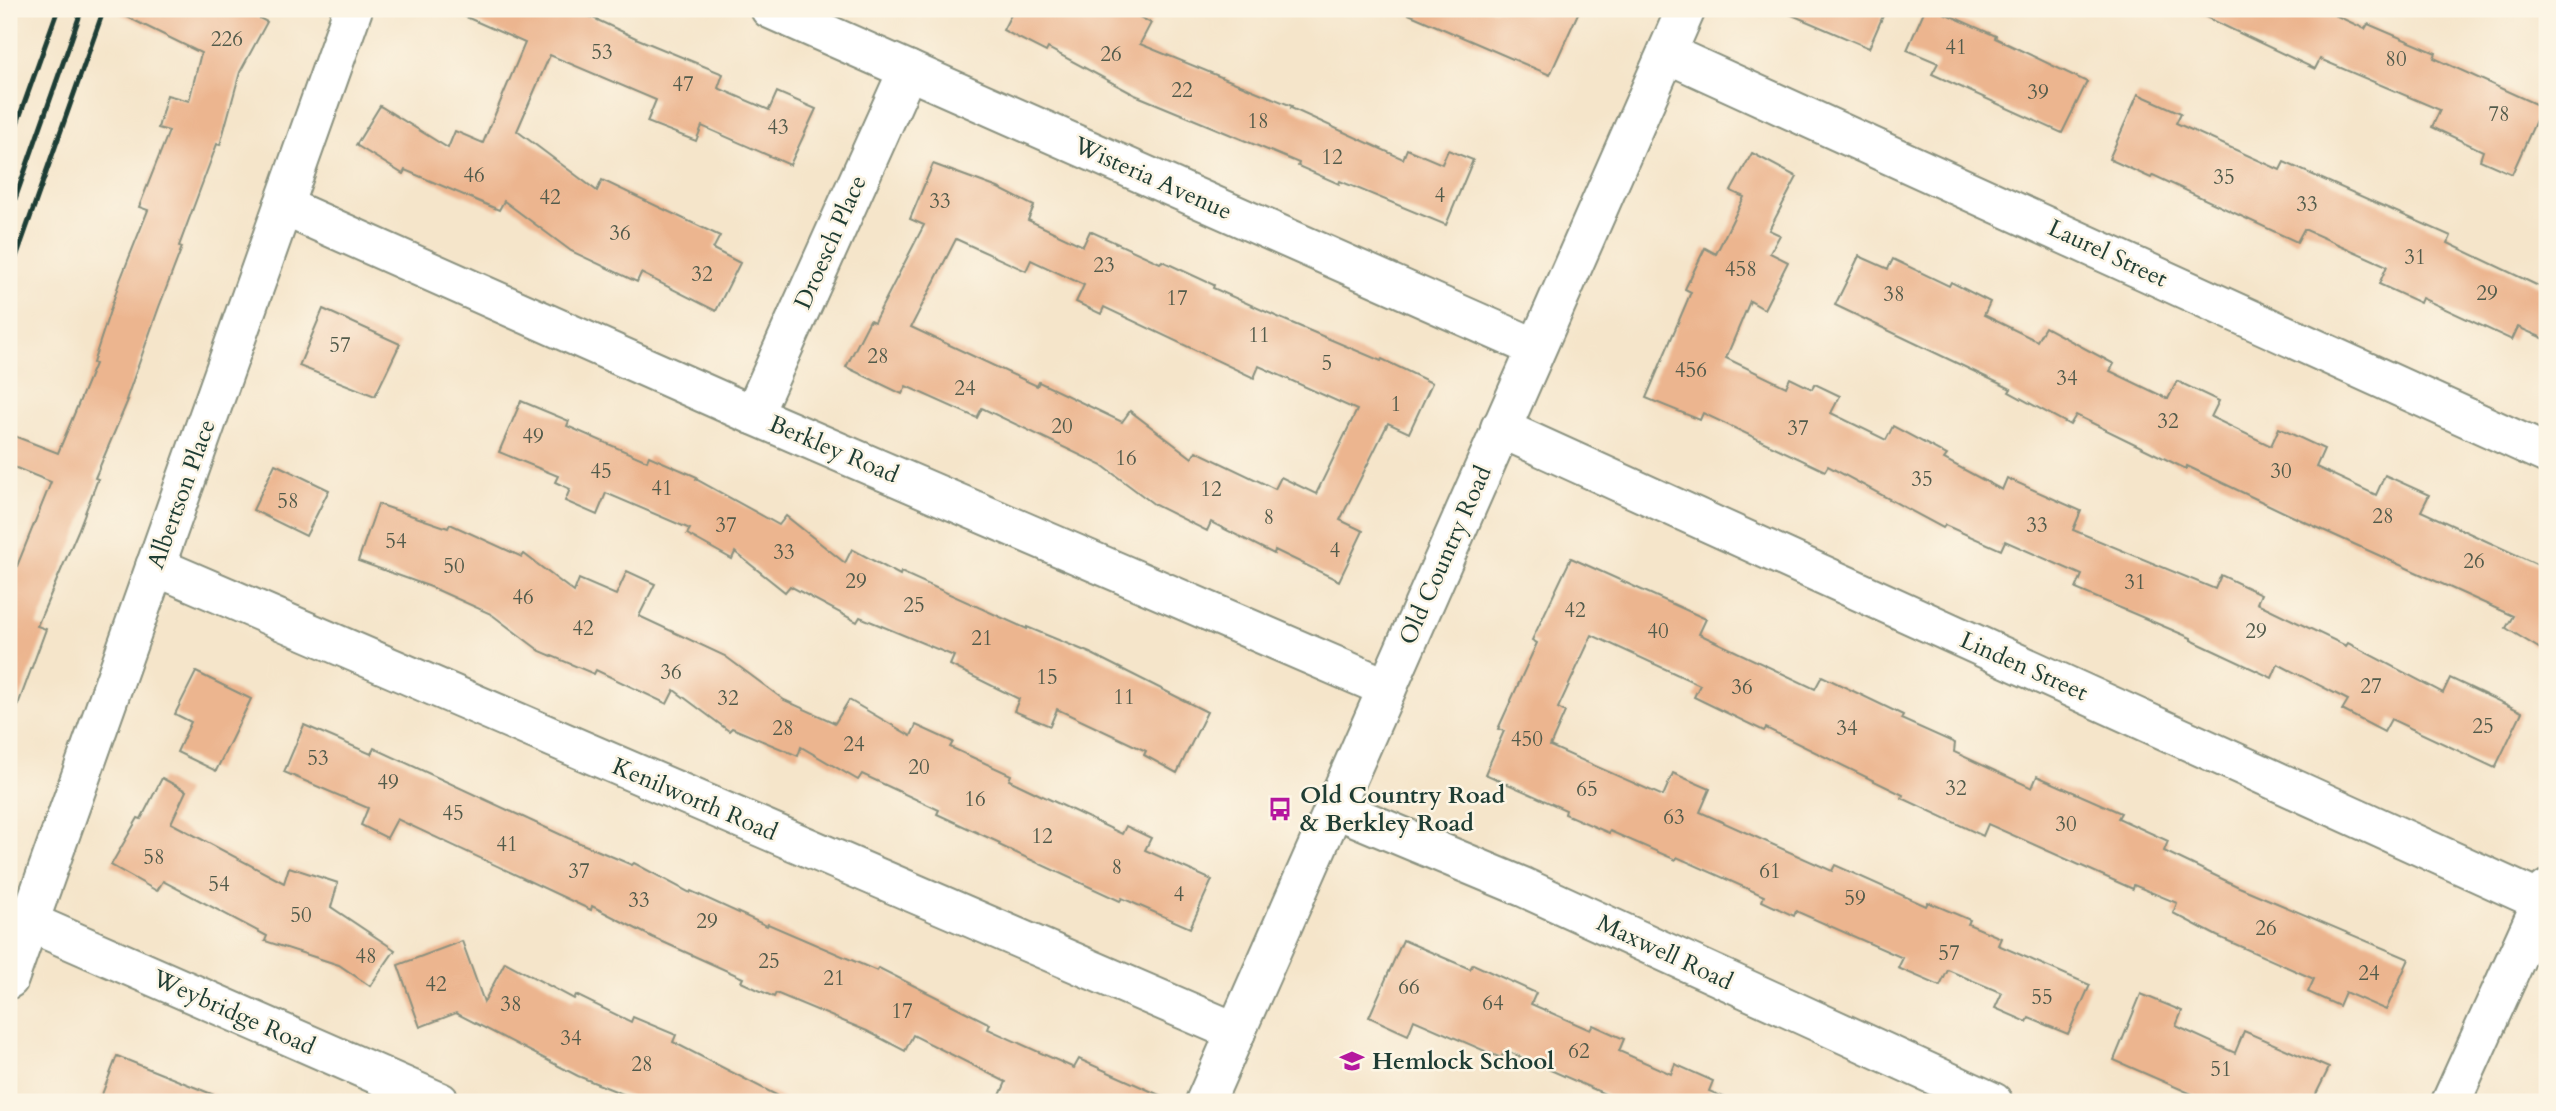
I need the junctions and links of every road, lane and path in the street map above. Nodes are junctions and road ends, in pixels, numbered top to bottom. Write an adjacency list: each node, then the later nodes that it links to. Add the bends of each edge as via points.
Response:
1 (353, 9): 6 (street, Albertson Place)
2 (770, 9): 5 (street, Wisteria Avenue)
3 (1686, 9): 4 (street, Old Country Road)
4 (1668, 54): 7 (street, Old Country Road); 10 (street, Laurel Street)
5 (908, 70): 7 (street, Wisteria Avenue); 8 (street, Droesch Place)
6 (283, 206): 8 (street, Berkley Road); 11 (street, Albertson Place)
7 (1536, 348): 9 (street, Old Country Road)
8 (753, 415): 12 (street, Berkley Road)
9 (1500, 428): 12 (street, Old Country Road); 14 (street, Linden Street)
10 (2547, 454)
11 (155, 566): 15 (street, Albertson Place); 17 (street, Kenilworth Road)
12 (1387, 688): 13 (street, Old Country Road)
13 (1334, 808): 17 (street, Old Country Road); 20 (street, Maxwell Road, via 1523,887)
14 (2546, 899): 21 (street)
15 (29, 922): 16 (street, Albertson Place); 18 (street, Weybridge Road)
16 (9, 979)
17 (1236, 1032): 19 (street, Old Country Road)
18 (440, 1102)
19 (1205, 1102)
20 (1993, 1102)
21 (2451, 1102)

